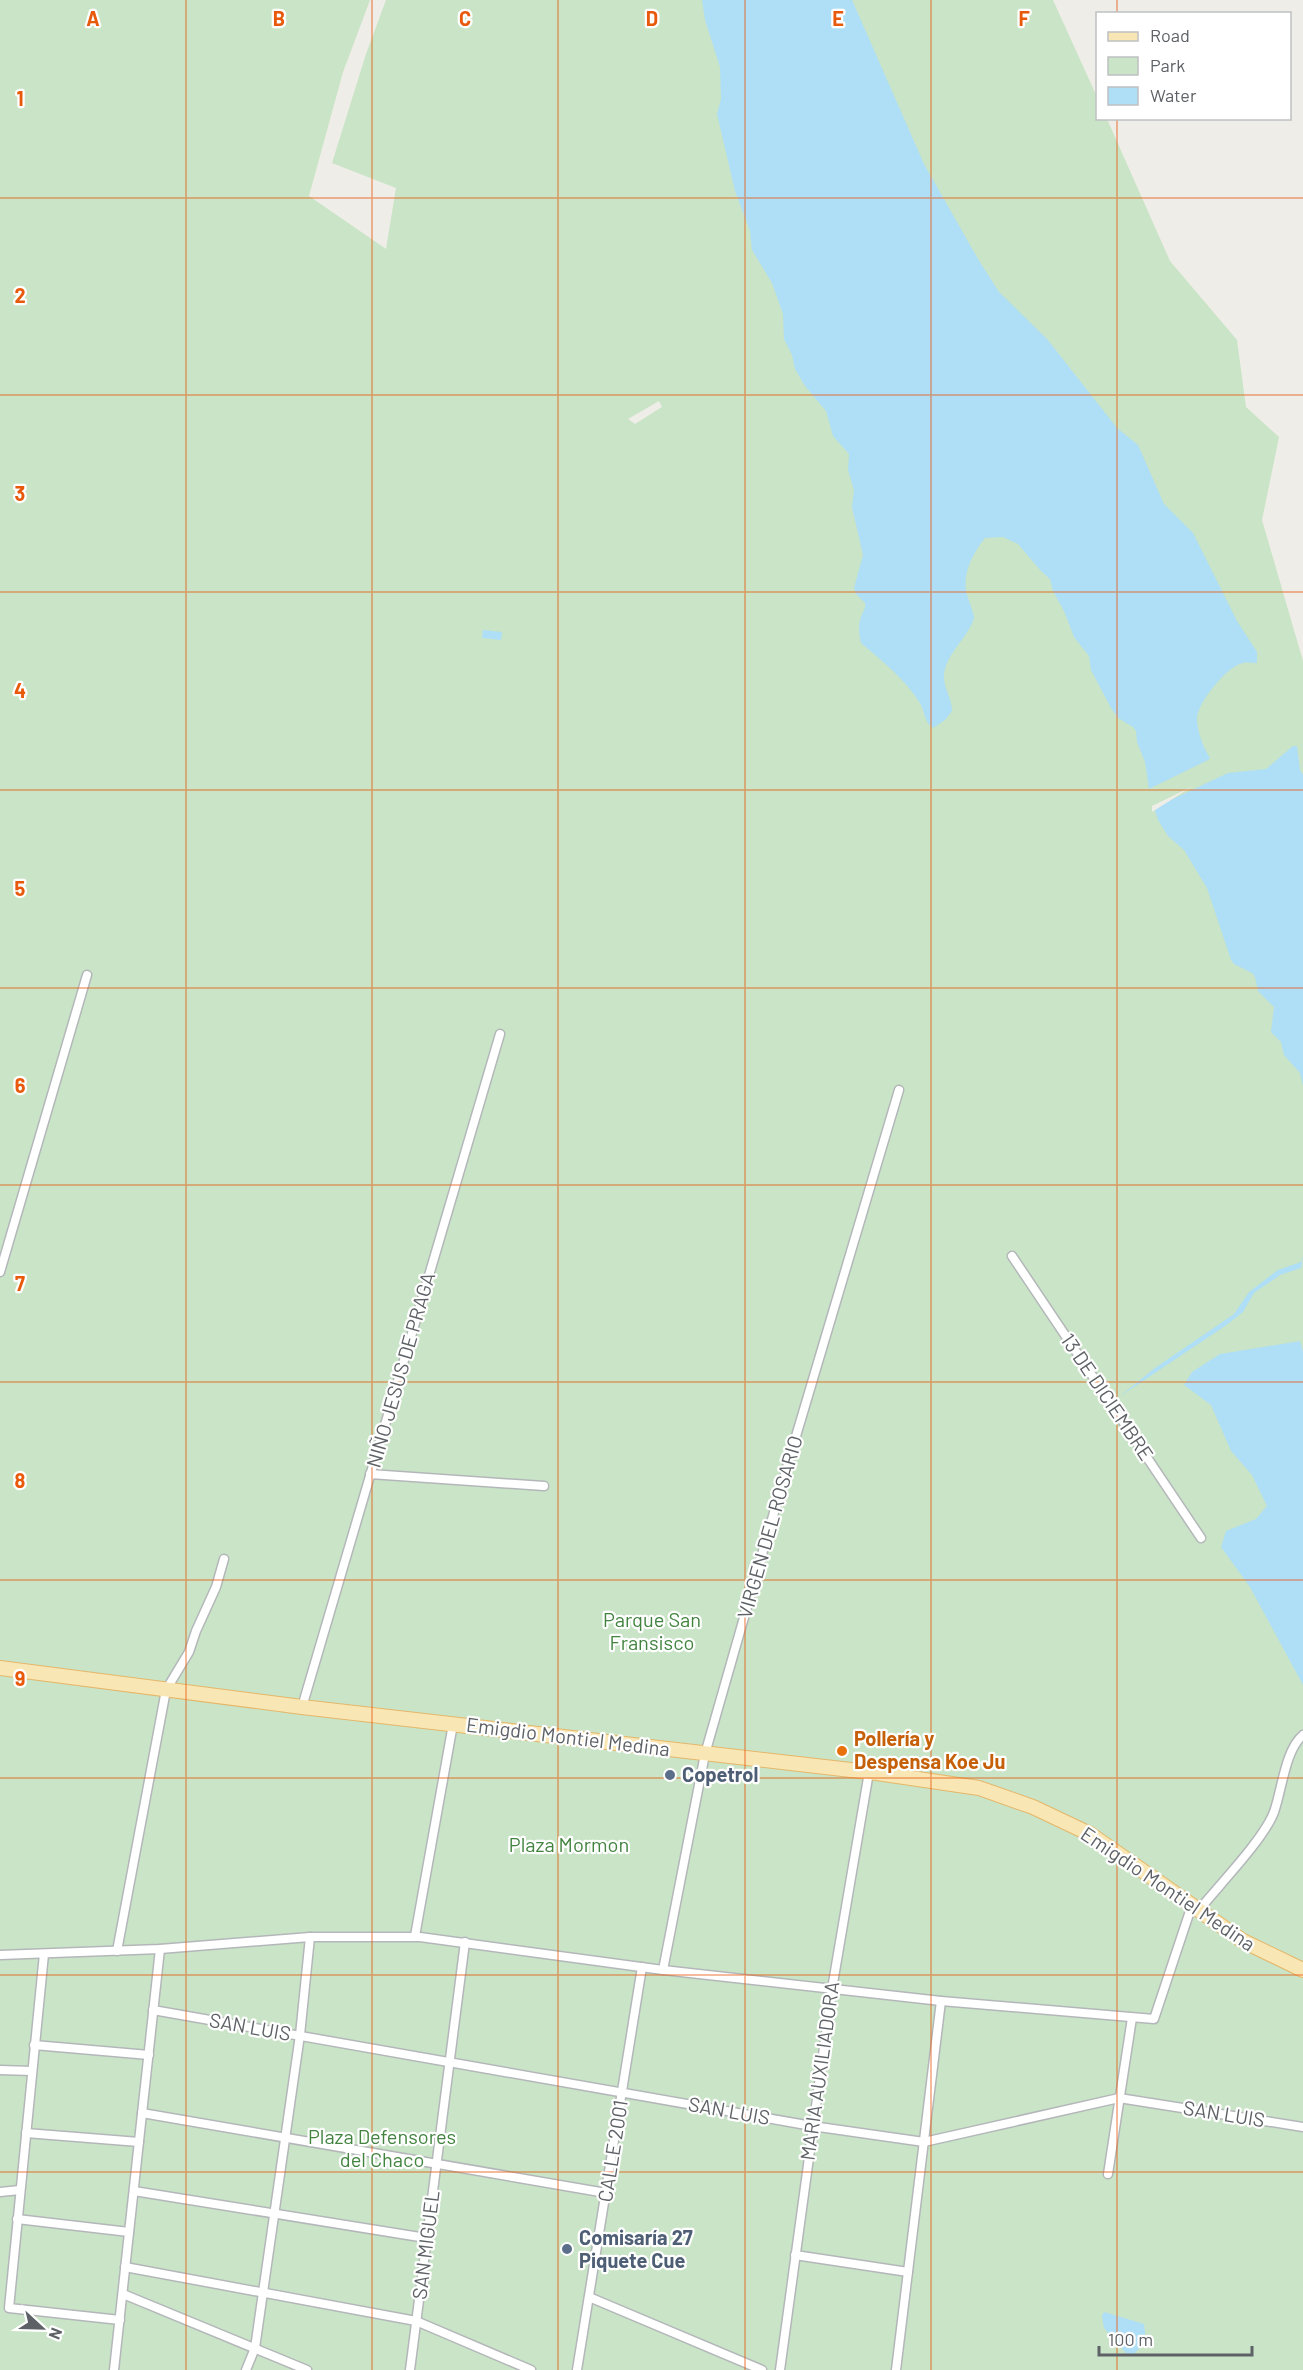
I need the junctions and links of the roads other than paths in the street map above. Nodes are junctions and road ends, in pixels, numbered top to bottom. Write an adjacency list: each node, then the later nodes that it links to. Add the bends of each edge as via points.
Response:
1 (87, 975): 5 (street)
2 (500, 1034): 6 (street, NIÑO JESUS DE PRAGA)
3 (899, 1090): 15 (street, VIRGEN DEL ROSARIO)
4 (1012, 1256): 8 (street, 13 DE DICIEMBRE)
5 (0, 1272)
6 (370, 1474): 7 (street); 12 (street, NIÑO JESUS DE PRAGA)
7 (544, 1486)
8 (1201, 1538)
9 (224, 1559): 11 (street, via 189,1652)
10 (0, 1668): 11 (main road, Emigdio Montiel Medina)
11 (166, 1690): 12 (main road, Emigdio Montiel Medina); 22 (street)
12 (302, 1707): 13 (main road, Emigdio Montiel Medina)
13 (453, 1724): 15 (main road, Emigdio Montiel Medina); 18 (street)
14 (1303, 1735): 17 (street, via 1293,1749 1274,1813 1264,1830)
15 (705, 1754): 16 (main road, Emigdio Montiel Medina); 26 (street, VIRGEN DEL ROSARIO)
16 (869, 1772): 17 (main road, Emigdio Montiel Medina, via 973,1787 1033,1807 1090,1834); 28 (street, MARIA AUXILIADORA)
17 (1195, 1907): 27 (main road, Emigdio Montiel Medina, via 1256,1948); 31 (street, via 1154,2019)
18 (415, 1936): 19 (street); 20 (street)
19 (310, 1937): 21 (street); 32 (street)
20 (465, 1942): 25 (street); 35 (street, SAN MIGUEL)
21 (160, 1948): 22 (street); 30 (street)
22 (117, 1951): 23 (street)
23 (44, 1954): 24 (street); 33 (street)
24 (0, 1955)
25 (642, 1967): 26 (street); 38 (street, CALLE 2001)
26 (663, 1970): 28 (street)
27 (1303, 1970)
28 (832, 1989): 29 (street); 41 (street, MARIA AUXILIADORA)
29 (941, 2001): 31 (street); 46 (street)
30 (153, 2010): 32 (street, SAN LUIS); 34 (street)
31 (1132, 2021): 39 (street)
32 (300, 2036): 35 (street, SAN LUIS); 44 (street)
33 (34, 2045): 34 (street); 37 (street)
34 (149, 2055): 40 (street)
35 (449, 2062): 38 (street, SAN LUIS); 47 (street, SAN MIGUEL)
36 (0, 2070): 37 (street)
37 (32, 2072): 43 (street)
38 (622, 2092): 41 (street, SAN LUIS); 52 (street, CALLE 2001)
39 (1119, 2098): 42 (street, SAN LUIS); 46 (street, SAN LUIS); 48 (street)
40 (142, 2113): 44 (street); 45 (street)
41 (812, 2126): 46 (street, SAN LUIS); 57 (street, MARIA AUXILIADORA)
42 (1303, 2127)
43 (26, 2133): 45 (street); 49 (street)
44 (285, 2138): 47 (street); 53 (street)
45 (139, 2142): 50 (street)
46 (924, 2142): 59 (street)
47 (436, 2164): 52 (street); 56 (street, SAN MIGUEL)
48 (1108, 2174)
49 (20, 2190): 51 (street); 54 (street)
50 (134, 2191): 53 (street); 55 (street)
51 (0, 2192)
52 (606, 2193): 62 (street, CALLE 2001)
53 (274, 2214): 56 (street); 60 (street)
54 (17, 2219): 55 (street); 63 (street, via 9,2308)
55 (129, 2232): 58 (street)
56 (426, 2238): 64 (street, SAN MIGUEL)
57 (795, 2255): 59 (street); 73 (street, MARIA AUXILIADORA)
58 (125, 2267): 60 (street); 61 (street)
59 (908, 2272): 74 (street)
60 (263, 2293): 64 (street); 65 (street)
61 (123, 2294): 63 (street); 65 (street)
62 (589, 2297): 71 (street, CALLE 2001); 72 (street)
63 (120, 2320): 66 (street)
64 (416, 2321): 69 (street, SAN MIGUEL); 70 (street)
65 (255, 2348): 67 (street); 68 (street)
66 (114, 2370)
67 (246, 2370)
68 (307, 2370)
69 (410, 2370)
70 (531, 2370)
71 (577, 2370)
72 (762, 2370)
73 (780, 2370)
74 (896, 2370)

